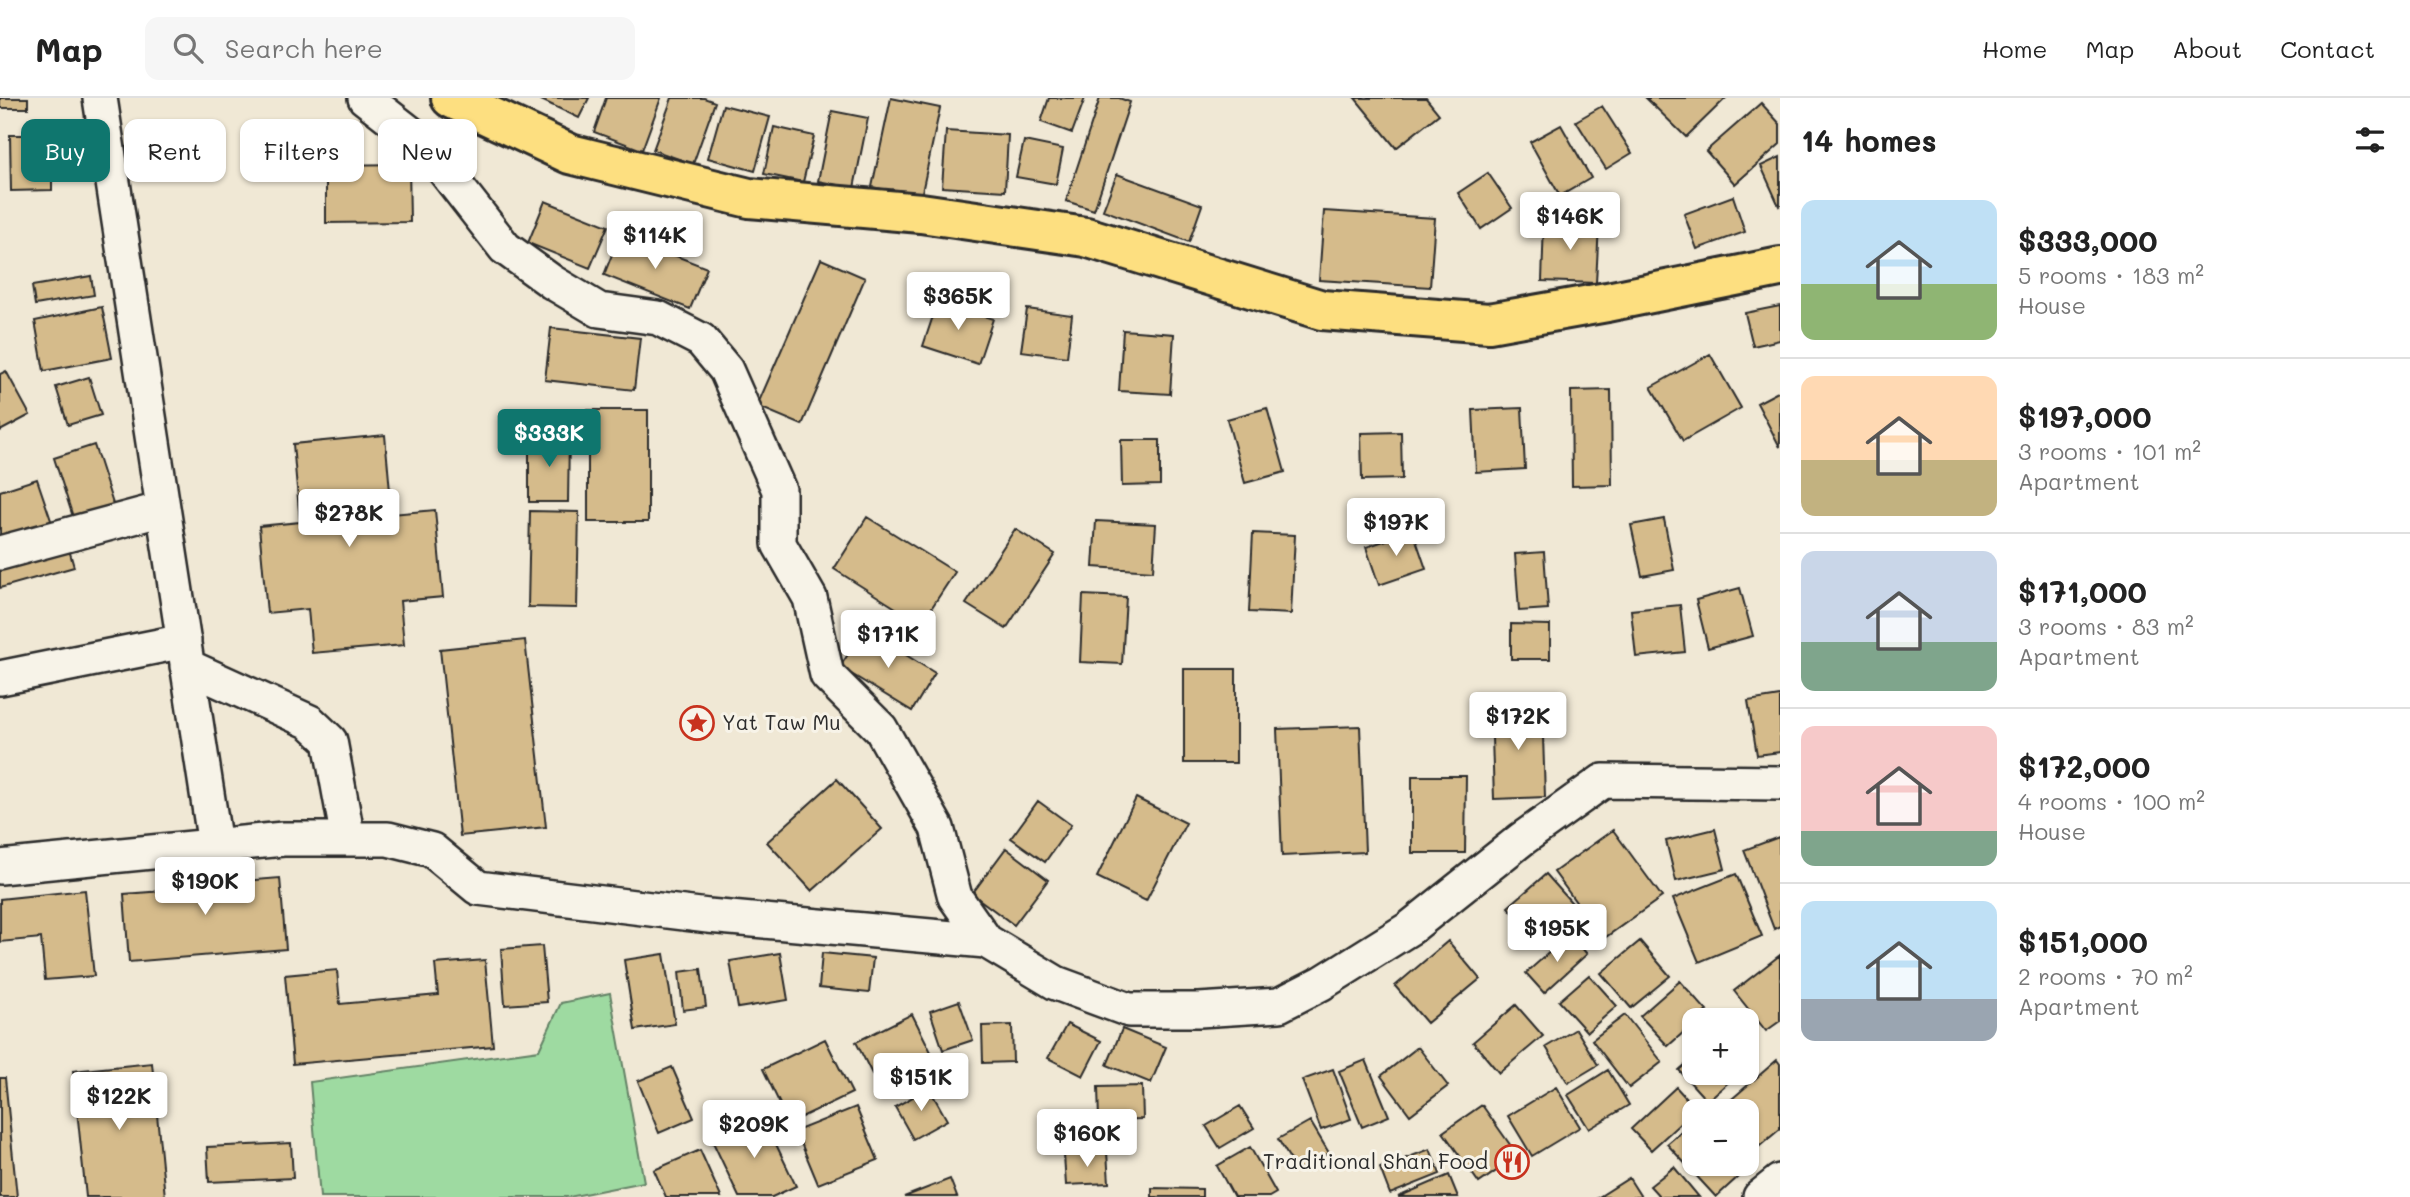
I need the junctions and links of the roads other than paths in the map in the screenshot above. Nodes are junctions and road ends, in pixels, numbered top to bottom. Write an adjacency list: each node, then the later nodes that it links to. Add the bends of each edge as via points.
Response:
1 (100, 98): 5 (street)
2 (365, 98): 13 (street, via 423,143 505,248 599,310 658,318 701,340 726,370 779,490 779,544 810,598 827,675 881,729 937,828 955,897)
3 (451, 98): 4 (highway, via 570,154 749,198 921,213 1086,237 1322,310 1489,323)
4 (1780, 267)
5 (163, 509): 6 (street); 7 (street)
6 (0, 553)
7 (185, 654): 8 (street); 10 (street, via 310,722 330,741); 11 (street)
8 (0, 678)
9 (1780, 783): 13 (street, via 1603,781 1410,928 1279,1006 1129,1010 1056,983)
10 (348, 839): 11 (street); 13 (street, via 388,839 432,850 478,888 708,916)
11 (215, 845): 12 (street)
12 (0, 867)
13 (986, 941)
14 (1780, 1181): 15 (street)
15 (1760, 1197)

